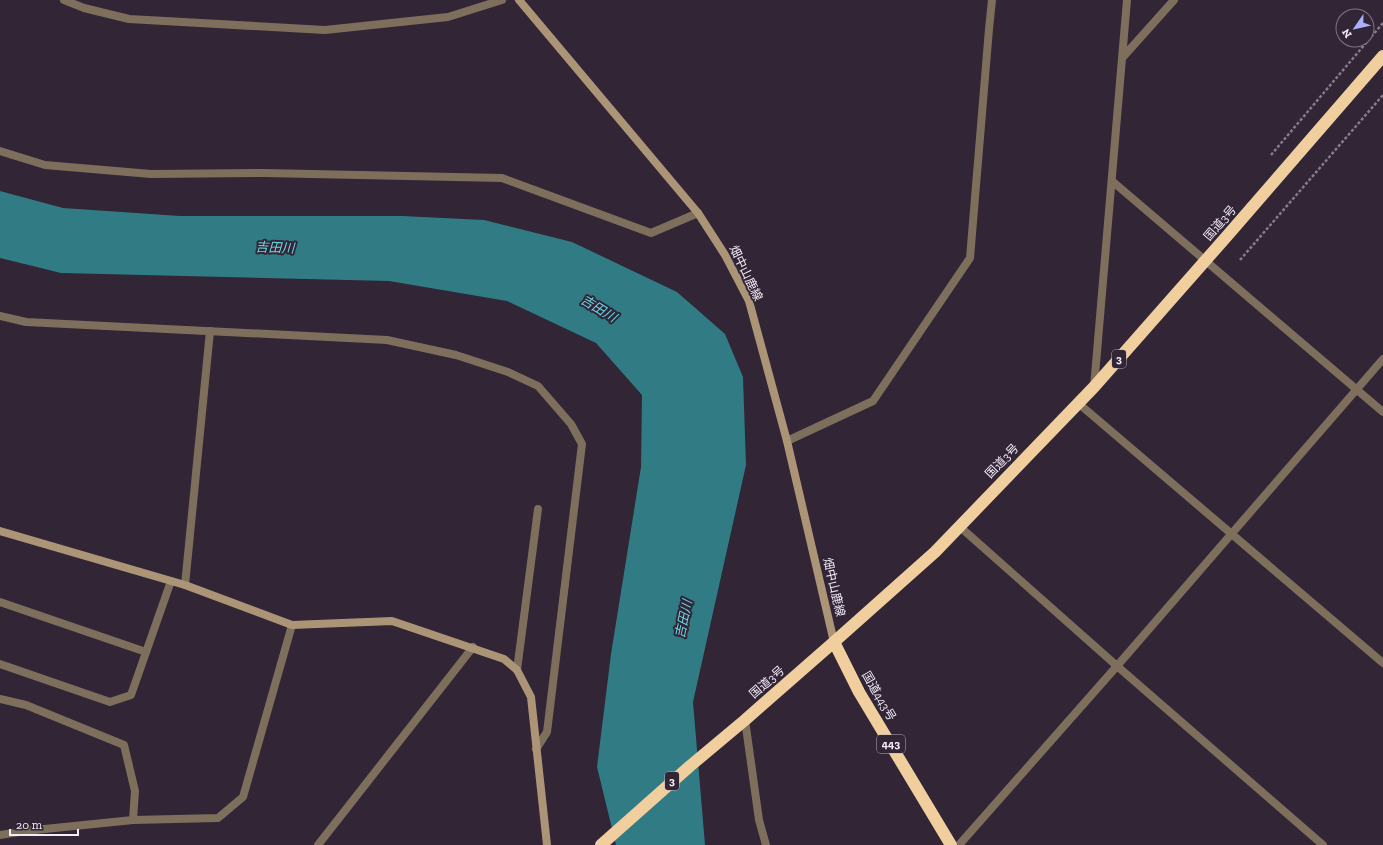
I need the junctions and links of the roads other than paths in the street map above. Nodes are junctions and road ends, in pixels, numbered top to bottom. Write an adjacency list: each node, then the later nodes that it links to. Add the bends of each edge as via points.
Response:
1 (64, 0): 2 (street, via 84,8 129,19 325,30 448,17)
2 (502, 0)
3 (520, 0): 11 (street, 畑中山鹿線)
4 (992, 0): 20 (street, via 970,258 873,402)
5 (1127, 0): 8 (street)
6 (1174, 0): 8 (street)
7 (1383, 56): 12 (highway, 国道3号 / 3)
8 (1123, 57): 10 (street)
9 (0, 151): 11 (street, via 45,165 150,174 264,173 502,178 651,233)
10 (1112, 181): 12 (street); 16 (street)
11 (698, 213): 20 (street, 畑中山鹿線, via 725,255 748,301)
12 (1206, 261): 16 (highway, 国道3号 / 3); 17 (street)
13 (0, 316): 14 (street, via 26,322)
14 (210, 331): 26 (street); 38 (street, via 387,340 456,355 508,372 538,386 571,424 582,444 547,732)
15 (1383, 359): 17 (street)
16 (1094, 387): 18 (highway, 国道3号 / 3)
17 (1357, 390): 19 (street); 24 (street)
18 (1078, 403): 22 (highway, 国道3号 / 3); 24 (street)
19 (1383, 412)
20 (787, 441): 29 (street, 畑中山鹿線)
21 (538, 509): 35 (street)
22 (959, 526): 29 (highway, 国道3号 / 3, via 935,552); 34 (street)
23 (0, 531): 25 (street)
24 (1232, 534): 32 (street); 34 (street)
25 (171, 581): 26 (street); 31 (street)
26 (185, 586): 28 (street)
27 (0, 602): 31 (street)
28 (292, 625): 30 (street, via 392,621); 39 (street, via 243,797 218,818)
29 (834, 642): 37 (highway, 国道3号 / 3); 45 (highway, 国道443号 / 443, via 859,692)
30 (473, 647): 35 (street, via 504,659); 41 (street)
31 (146, 652): 33 (street, via 131,695 110,702)
32 (1383, 663)
33 (0, 664)
34 (1117, 666): 46 (street); 47 (street)
35 (517, 670): 38 (street, via 531,697)
36 (0, 699): 39 (street, via 26,705 124,745 135,791)
37 (745, 720): 43 (highway, 国道3号 / 3); 44 (street, via 759,820)
38 (536, 749): 42 (street)
39 (133, 820): 40 (street)
40 (0, 834)
41 (318, 845)
42 (547, 845)
43 (601, 845)
44 (766, 845)
45 (951, 845)
46 (959, 845)
47 (1324, 845)

